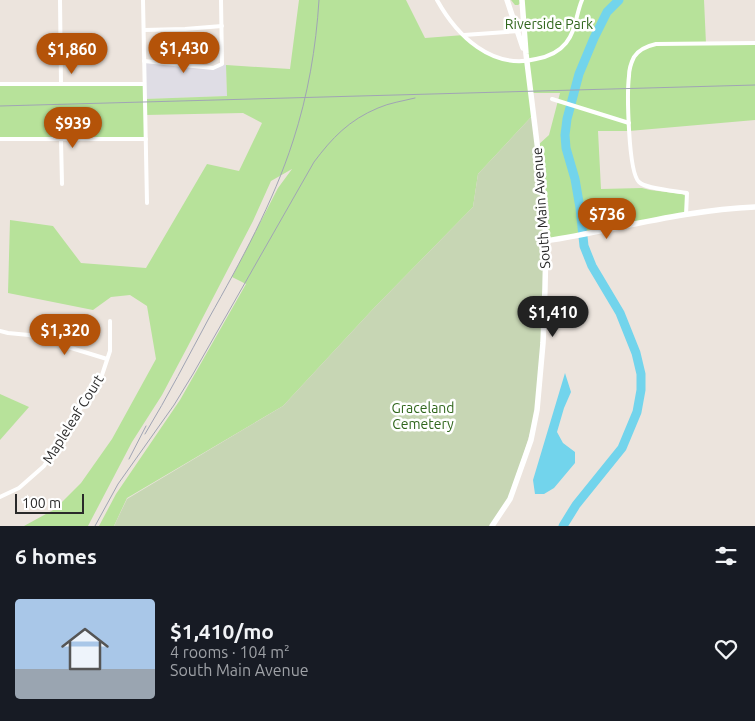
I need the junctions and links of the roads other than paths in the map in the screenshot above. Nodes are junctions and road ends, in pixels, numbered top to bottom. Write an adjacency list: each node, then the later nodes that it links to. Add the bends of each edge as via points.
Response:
1 (60, 0): 16 (street)
2 (143, 0): 9 (street)
3 (221, 0): 8 (street)
4 (438, 0): 11 (street)
5 (507, 0): 10 (main road)
6 (522, 0): 10 (main road, South Main Avenue)
7 (582, 0): 14 (street, via 567,42 548,56)
8 (222, 26): 9 (street); 13 (street, via 222,64 213,68)
9 (144, 30): 13 (street)
10 (521, 31): 11 (street); 14 (main road, South Main Avenue)
11 (464, 35): 14 (street, via 475,46 503,60)
12 (755, 43): 19 (street, via 656,44 640,50 634,56 629,74)
13 (144, 60): 17 (street)
14 (527, 61): 27 (main road, South Main Avenue)
15 (0, 84): 16 (street)
16 (61, 84): 17 (street)
17 (144, 84): 20 (street)
18 (552, 100): 19 (street)
19 (629, 123): 26 (street, via 635,177 647,187 687,193)
20 (146, 139): 22 (street); 24 (street)
21 (0, 140): 22 (street)
22 (61, 140): 23 (street)
23 (62, 184)
24 (147, 203)
25 (755, 207): 26 (main road)
26 (686, 215): 27 (main road)
27 (546, 241): 32 (main road, South Main Avenue, via 537,410 531,440 510,499)
28 (110, 321): 30 (street, Mapleleaf Court)
29 (0, 331): 30 (street, via 29,335)
30 (107, 359): 31 (street, Mapleleaf Court, via 102,375 44,466 19,488)
31 (0, 497)
32 (492, 526)

